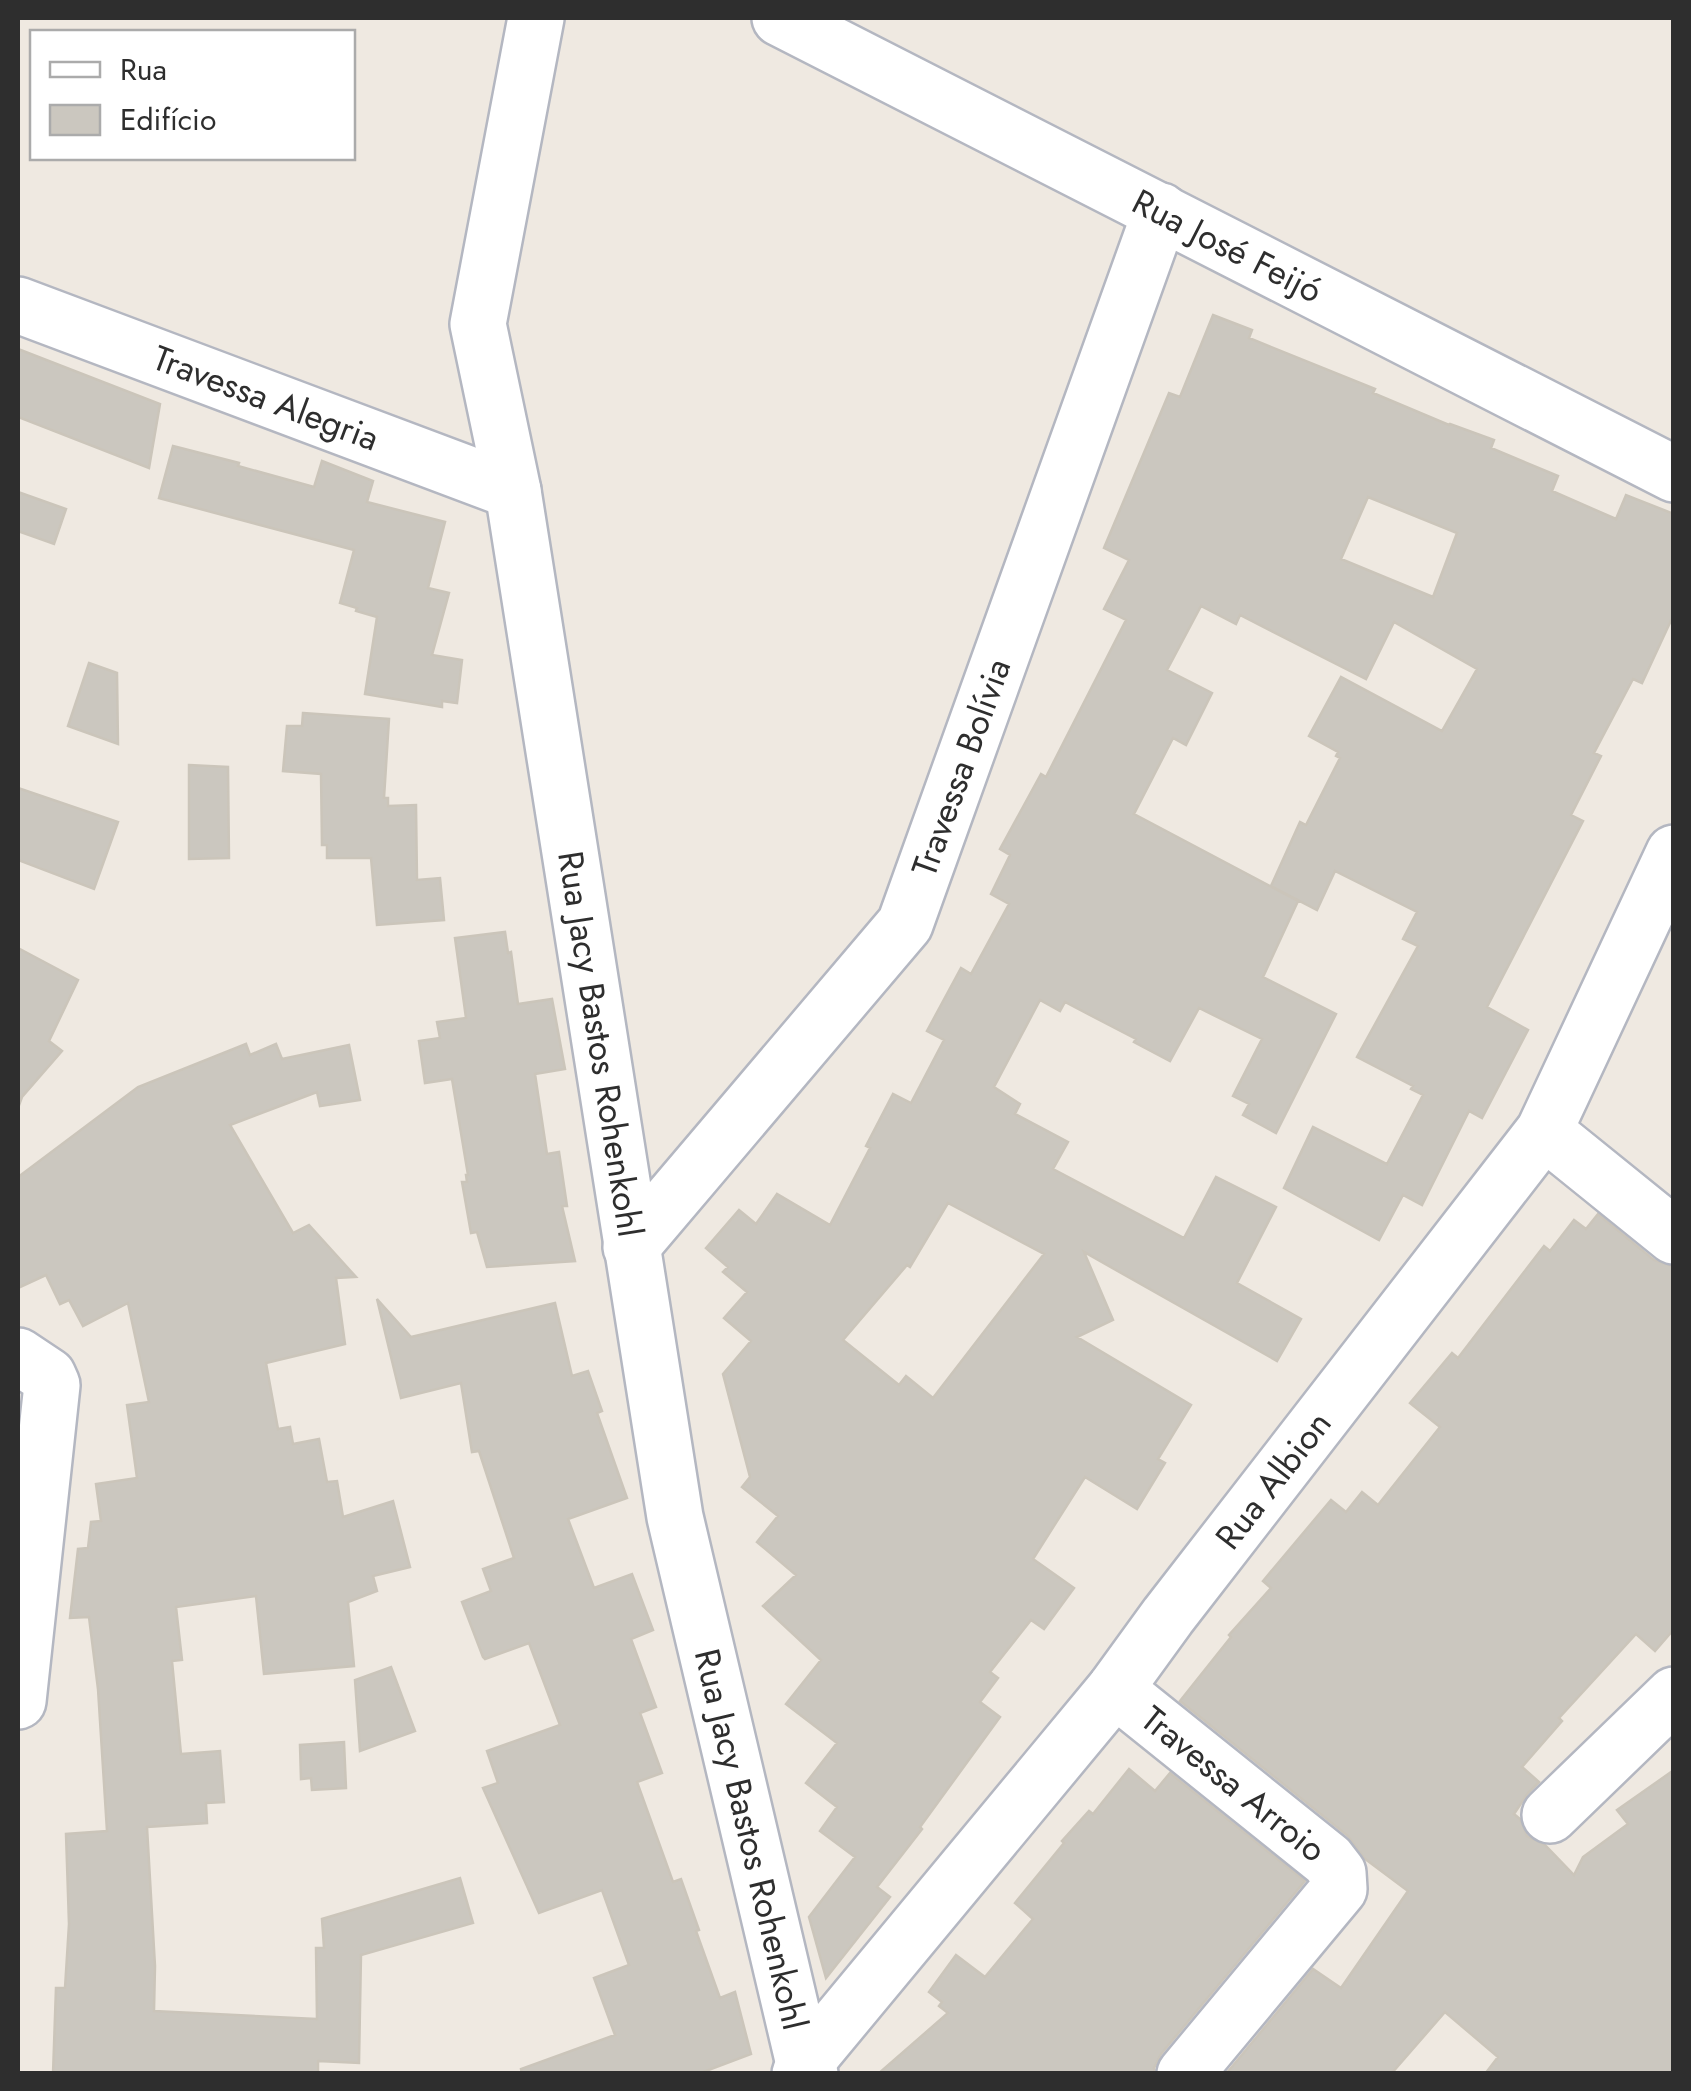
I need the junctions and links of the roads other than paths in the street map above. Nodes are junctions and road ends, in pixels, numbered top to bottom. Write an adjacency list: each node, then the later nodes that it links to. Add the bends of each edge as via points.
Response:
1 (536, 18): 6 (street, Rua Jacy Bastos Rohenkohl, via 478,324)
2 (780, 18): 3 (street, Rua José Feijó)
3 (1161, 211): 5 (street, Rua José Feijó); 10 (street, Travessa Bolívia, via 905,924)
4 (18, 304): 6 (street, Travessa Alegria)
5 (1674, 474)
6 (513, 491): 10 (street, Rua Jacy Bastos Rohenkohl)
7 (1674, 853): 8 (street, Rua Albion)
8 (1544, 1131): 9 (street); 12 (street, Rua Albion)
9 (1674, 1236)
10 (631, 1247): 16 (street, Rua Jacy Bastos Rohenkohl, via 676,1518)
11 (33, 1366): 14 (street, via 52,1385)
12 (1115, 1690): 16 (street, Rua Albion); 17 (street, Travessa Arroio, via 1338,1873 1339,1889)
13 (1674, 1695): 15 (street)
14 (18, 1700)
15 (1550, 1815)
16 (804, 2070)
17 (1185, 2074)

